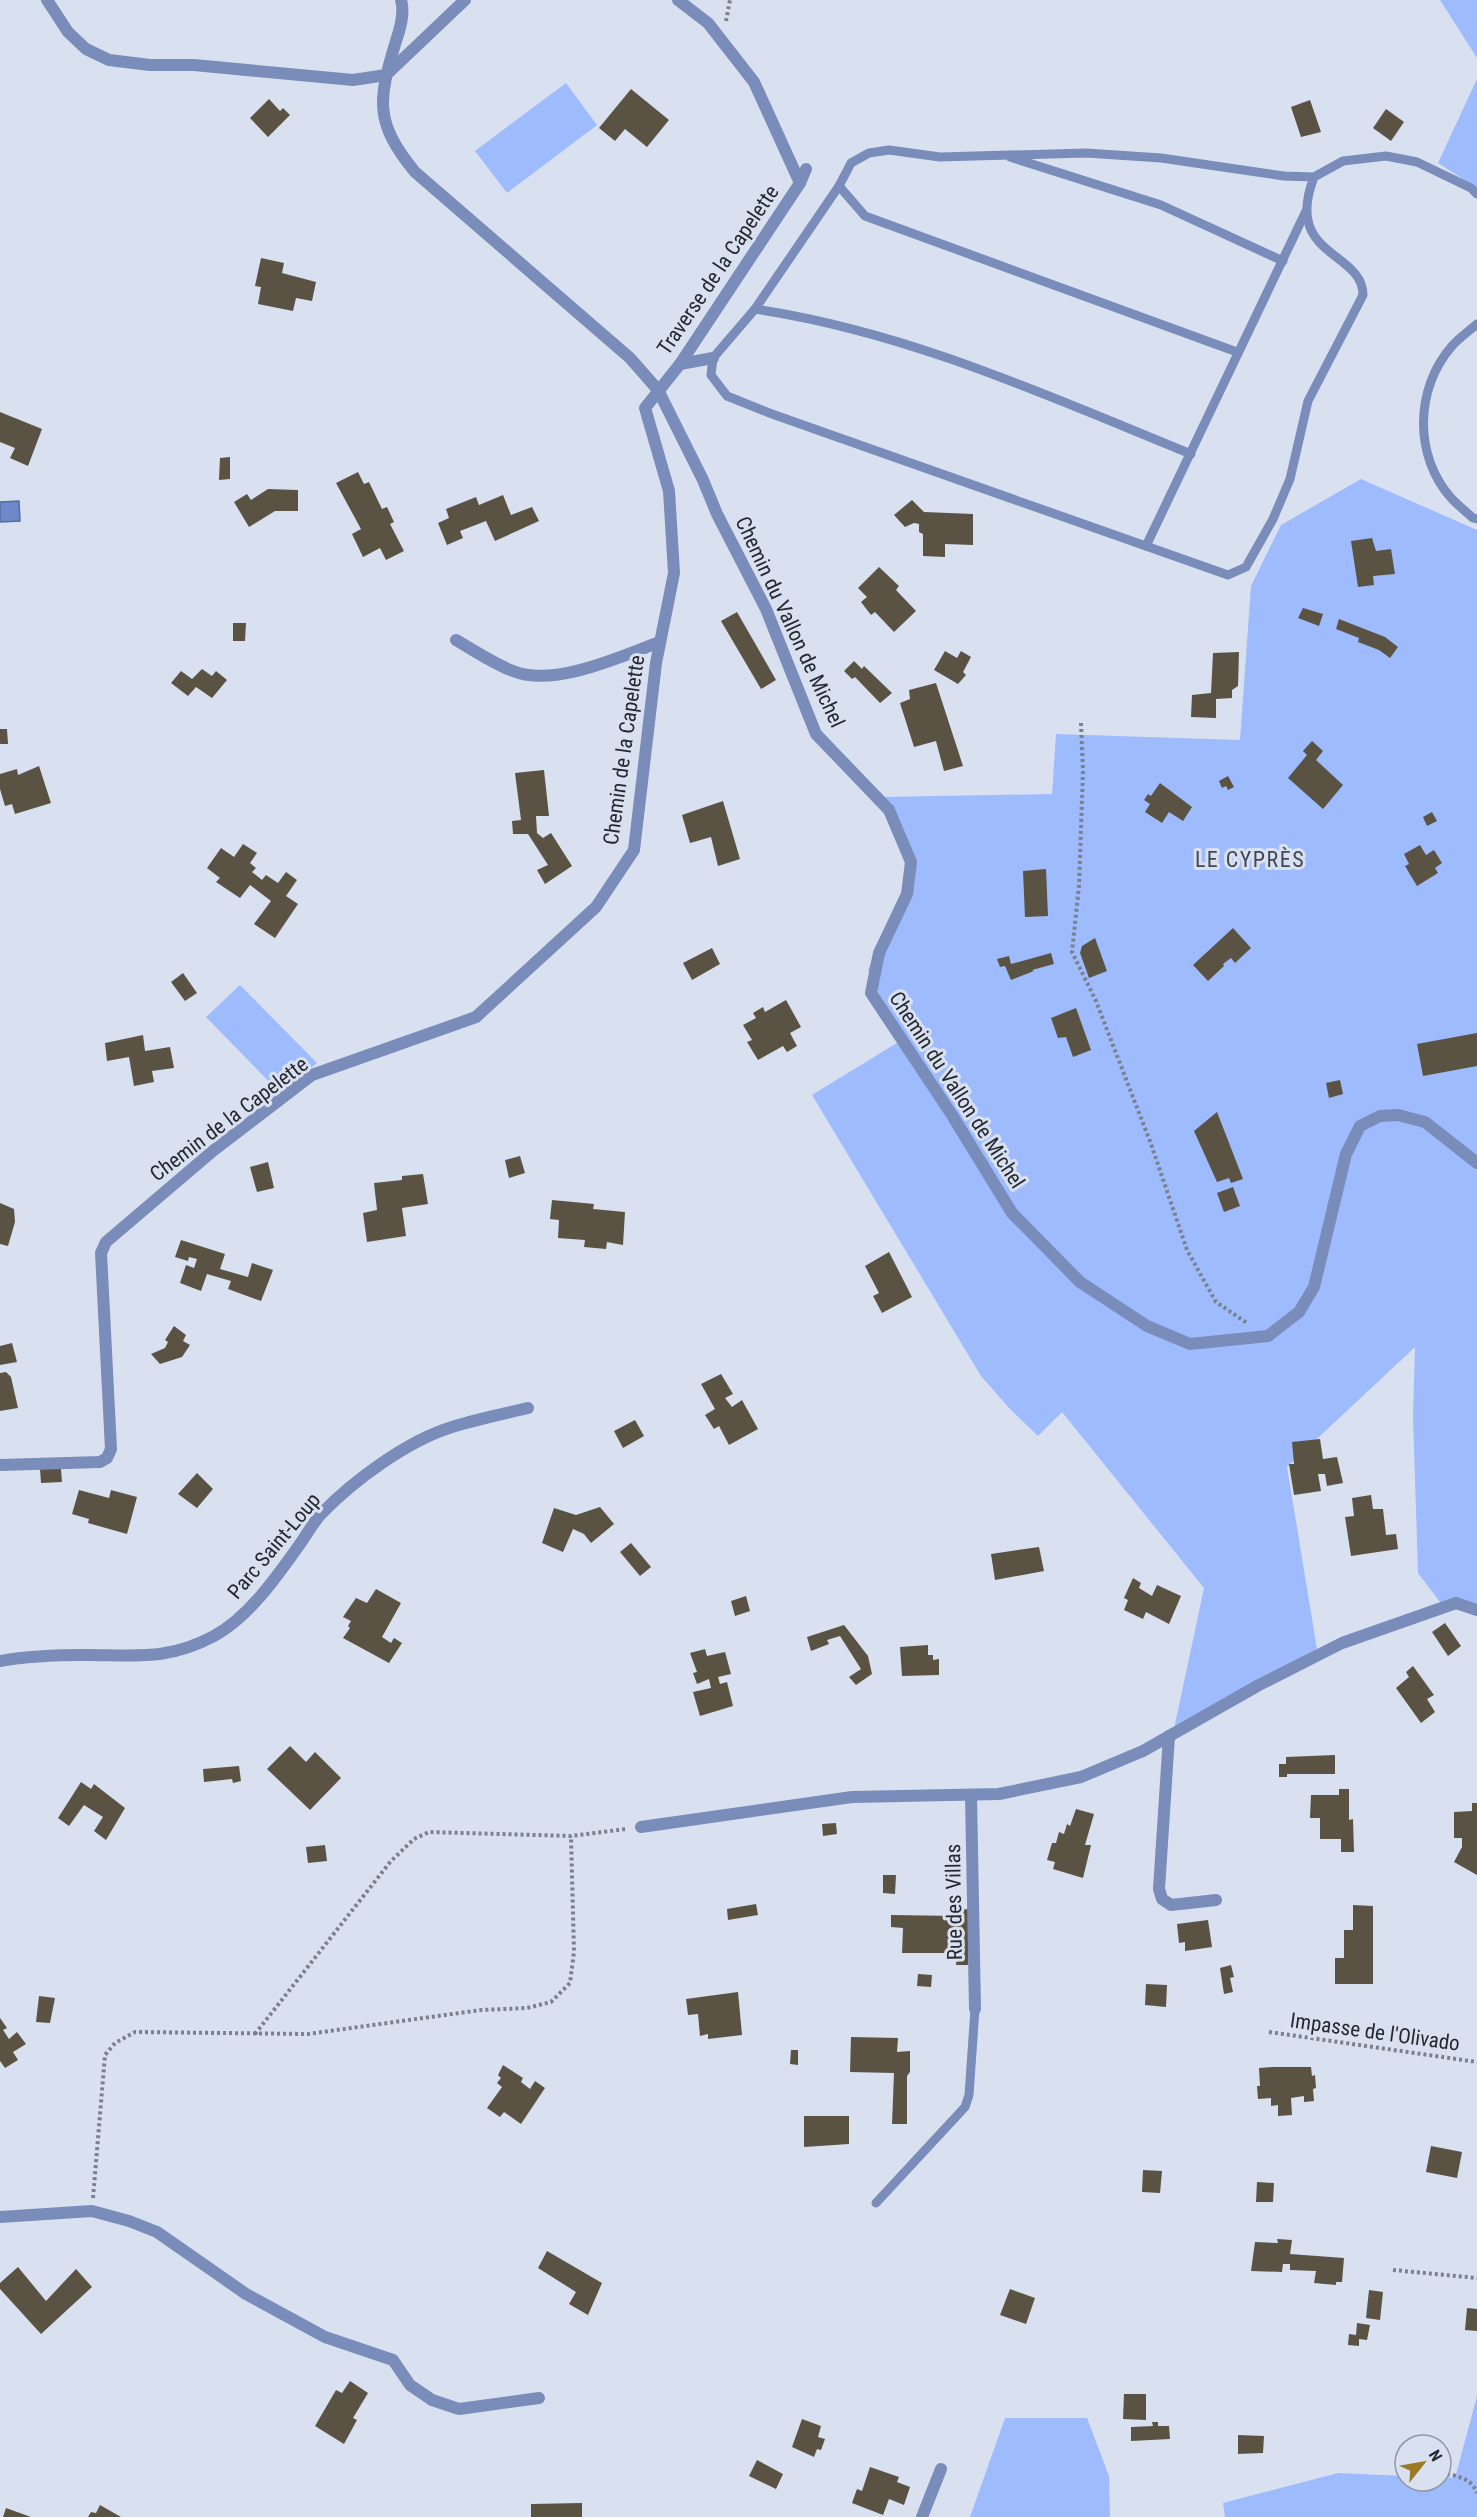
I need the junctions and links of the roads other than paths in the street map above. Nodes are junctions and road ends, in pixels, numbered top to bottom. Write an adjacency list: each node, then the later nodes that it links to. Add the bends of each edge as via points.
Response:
1 (47, 0): 5 (street, via 68,32 86,49 109,60 353,80)
2 (401, 0): 5 (street, Chemin du Vallon de Michel, via 400,28)
3 (465, 0): 5 (street)
4 (678, 0): 9 (street, via 708,23 754,82)
5 (386, 75): 19 (street, Chemin du Vallon de Michel, via 381,106 389,133 398,152 415,172 630,358)
6 (1002, 155): 8 (lane, via 1086,153 1161,158); 10 (lane, via 940,157 889,150 869,153 851,163); 13 (lane, via 1161,205)
7 (806, 169): 9 (street, Traverse de la Capelette)
8 (1314, 177): 11 (lane, via 1343,161 1386,156 1427,167); 12 (lane)
9 (800, 183): 18 (street, Traverse de la Capelette)
10 (838, 186): 14 (lane); 16 (lane, via 865,216)
11 (1477, 194)
12 (1306, 211): 13 (lane); 22 (lane, via 1315,238 1358,277 1363,295 1308,401 1290,479 1273,519 1246,567 1228,575)
13 (1282, 261): 16 (lane)
14 (755, 309): 17 (lane); 20 (lane, via 809,317 962,361)
15 (1477, 324): 21 (lane, via 1453,346 1434,372 1423,406 1424,441 1435,473 1451,498)
16 (1237, 352): 20 (lane)
17 (713, 358): 18 (street); 22 (lane, via 711,375 727,396)
18 (680, 364): 19 (street, Traverse de la Capelette)
19 (658, 390): 24 (street, Chemin de la Capelette, via 645,408 669,491 674,573); 25 (street, Chemin du Vallon de Michel, via 766,609 816,734 889,810 911,862 907,894 879,953 871,993 1012,1213 1080,1282 1147,1326 1190,1344 1268,1336 1299,1312 1314,1287 1346,1154 1360,1126 1380,1116 1398,1115 1425,1122)
20 (1191, 454): 22 (lane)
21 (1477, 519)
22 (1146, 546)
23 (456, 640): 24 (street, via 515,672 544,676 574,673)
24 (660, 642): 27 (street, Chemin de la Capelette, via 634,850 596,907 476,1017 312,1075 214,1150 106,1242 100,1253 111,1449 107,1458 99,1462)
25 (1477, 1163)
26 (528, 1408): 29 (street, Parc Saint-Loup, via 451,1427 407,1447 364,1477 321,1515 242,1615 214,1636 173,1653)
27 (0, 1465)
28 (1477, 1610): 30 (street, via 1456,1603 1342,1643)
29 (0, 1661)
30 (1169, 1736): 31 (street, via 1081,1777 999,1794); 33 (street, via 1159,1889 1162,1899 1170,1905)
31 (972, 1795): 32 (street, via 852,1797); 34 (street, Rue des Villas)
32 (641, 1827)
33 (1216, 1900)
34 (975, 2009): 35 (lane, via 965,2107)
35 (876, 2203)
36 (0, 2217): 37 (street, via 92,2211 129,2221 157,2232 246,2294 325,2337 393,2360 410,2385 432,2400 459,2409)
37 (539, 2398)
38 (941, 2469): 39 (street)
39 (922, 2517)

